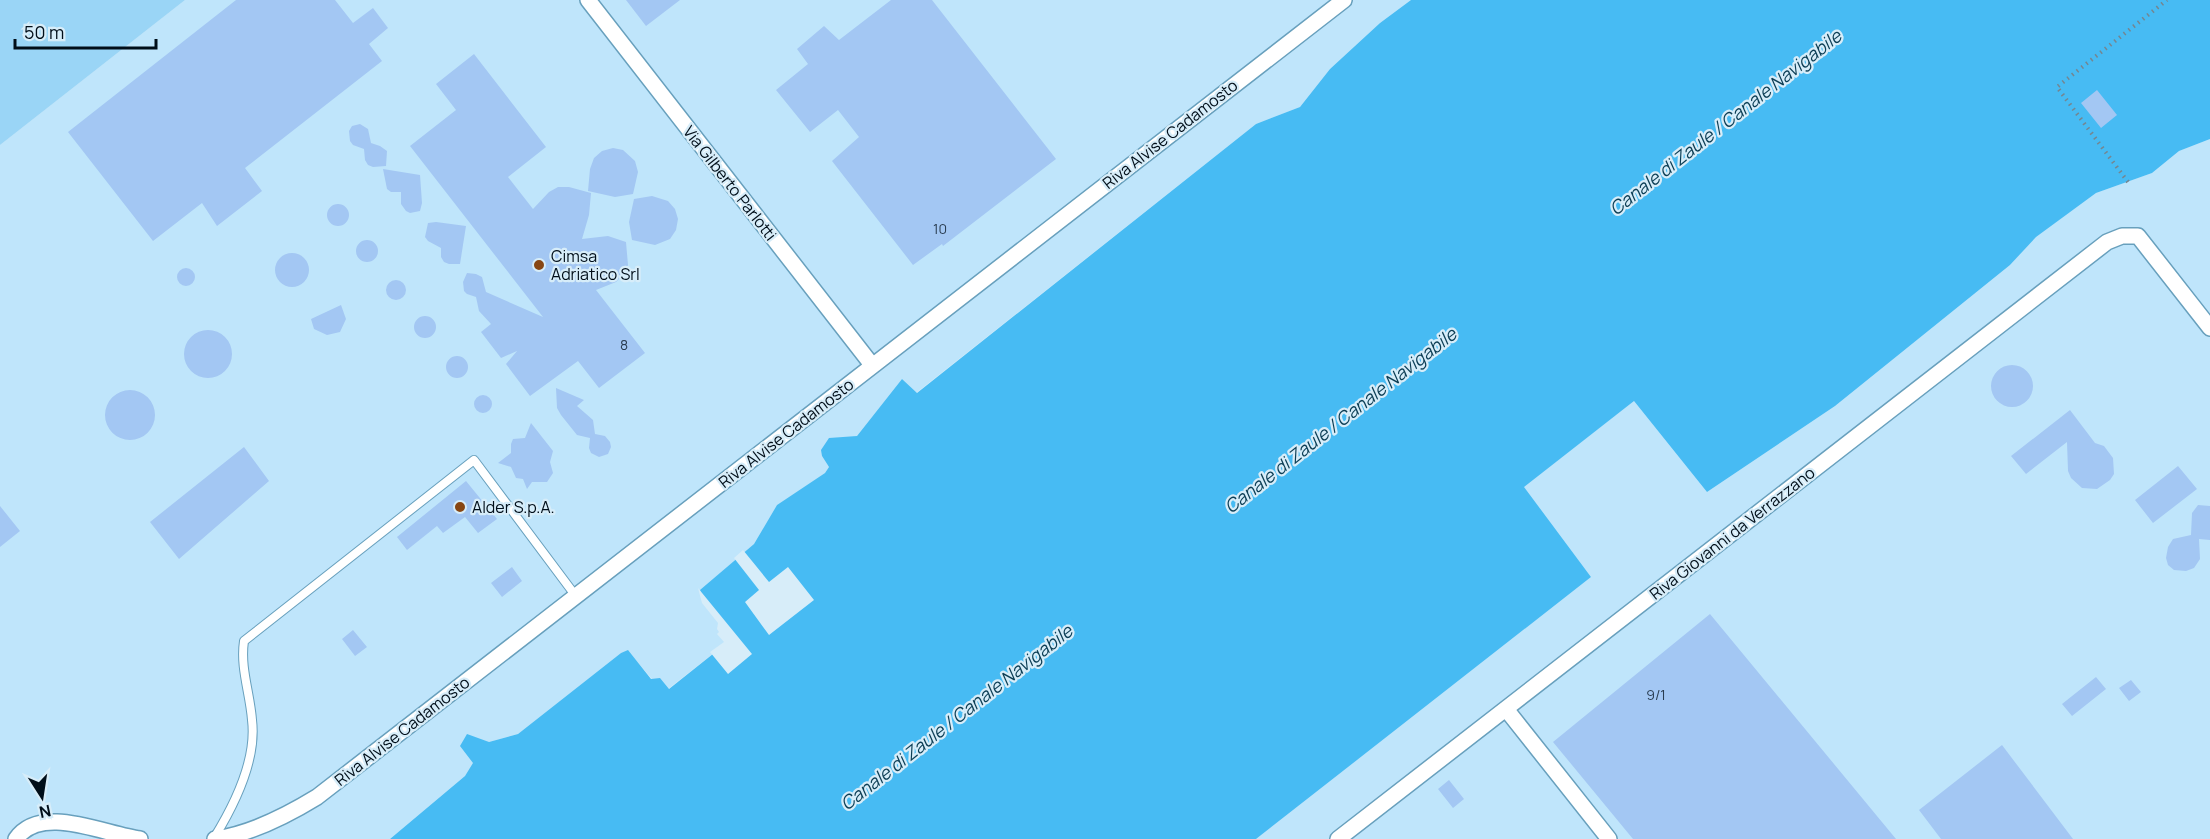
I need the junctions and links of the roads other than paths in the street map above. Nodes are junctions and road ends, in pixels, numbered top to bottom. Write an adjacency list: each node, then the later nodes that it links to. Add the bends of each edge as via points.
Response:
1 (588, 0): 4 (street, Via Gilberto Parlotti)
2 (1344, 0): 4 (street, Riva Alvise Cadamosto)
3 (2210, 328): 6 (street, Riva Giovanni da Verrazzano, via 2138,236 2122,236 2107,242)
4 (872, 365): 5 (street, Riva Alvise Cadamosto)
5 (575, 596): 9 (street, Riva Alvise Cadamosto, via 317,797 275,820); 9 (lane, via 474,460 244,641 242,656 253,722 250,756 230,812)
6 (1506, 709): 10 (street, Riva Giovanni da Verrazzano); 11 (street)
7 (16, 839): 8 (street, via 37,823 63,821)
8 (140, 839)
9 (214, 839)
10 (1338, 839)
11 (1609, 839)

